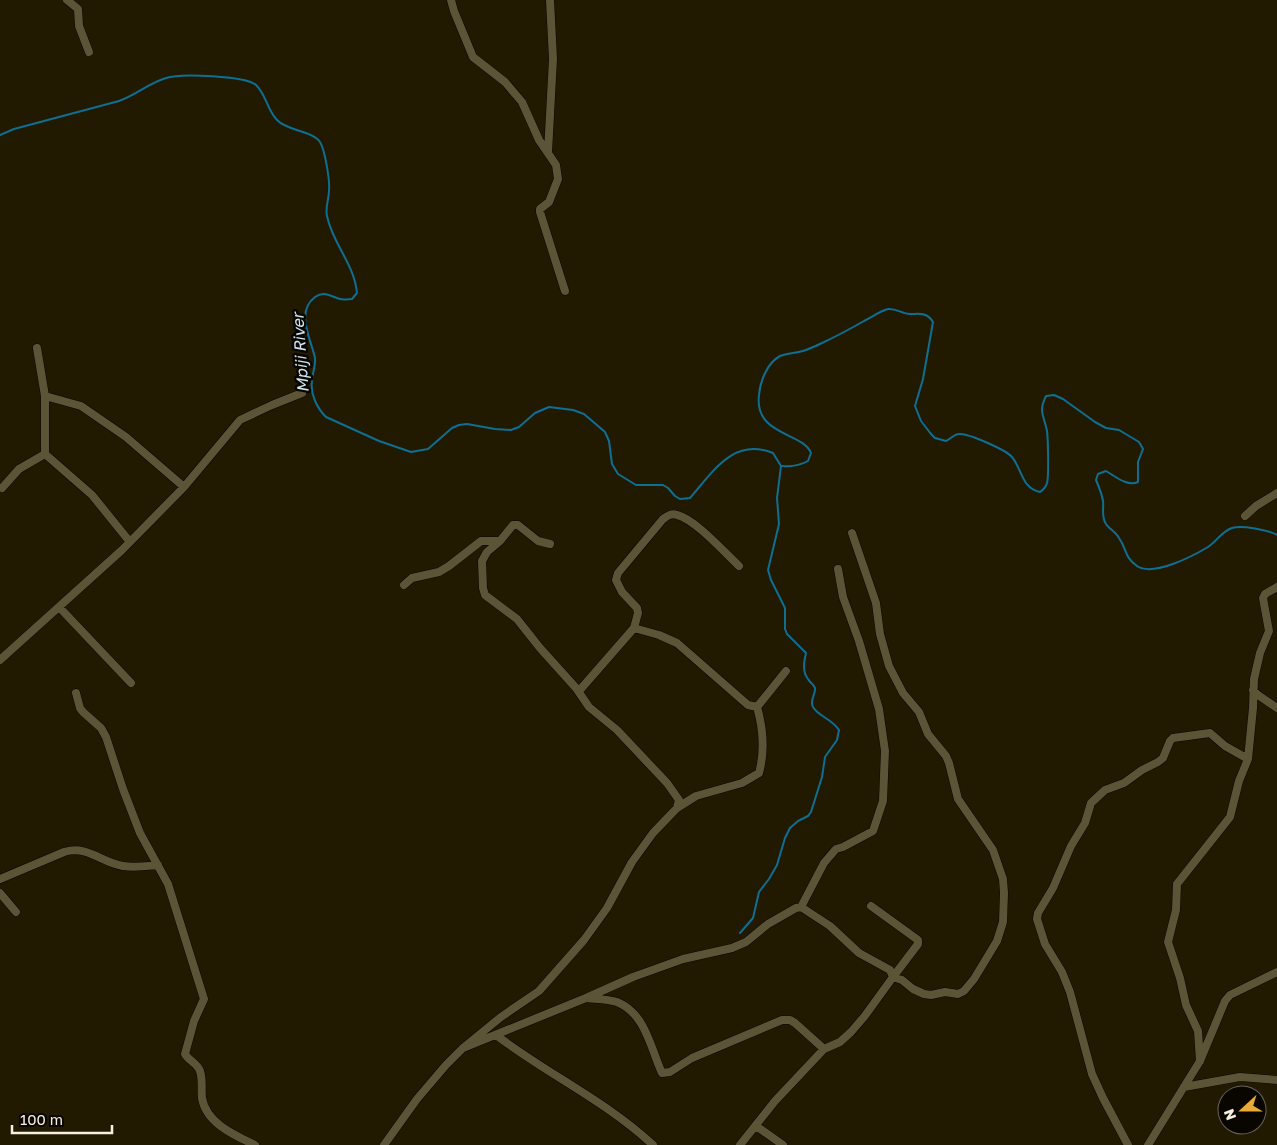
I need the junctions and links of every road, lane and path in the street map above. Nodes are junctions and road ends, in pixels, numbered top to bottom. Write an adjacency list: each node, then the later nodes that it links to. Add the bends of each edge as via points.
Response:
1 (67, 0): 4 (street, via 78,9)
2 (451, 0): 5 (street, via 473,58 505,82 522,102)
3 (550, 0): 5 (street, via 553,59)
4 (89, 52)
5 (548, 152): 6 (street, via 556,165 558,179 549,202 540,212)
6 (565, 291)
7 (37, 348): 9 (street)
8 (302, 394): 11 (street, via 240,420)
9 (45, 396): 10 (street); 11 (street, via 81,406 126,437)
10 (45, 454): 12 (street, via 19,469); 17 (street, via 92,495)
11 (184, 487): 17 (street)
12 (2, 488)
13 (1277, 493): 14 (street)
14 (1245, 516)
15 (852, 533): 42 (street, via 876,603 889,666 903,693 919,712 928,734 949,763 958,799 993,850 1003,879 1003,922 997,941 964,991 958,994 924,994)
16 (500, 541): 18 (street, via 513,525 518,525 538,540); 21 (street, via 481,541 444,569 412,578); 29 (street, via 482,561 485,595 517,619)
17 (130, 542): 23 (street)
18 (550, 544)
19 (739, 566): 24 (street, via 689,521 679,515 667,516 618,573 617,585 638,614)
20 (838, 569): 39 (street, via 843,597 860,641 879,709 885,751 883,801 873,831 836,849 824,862)
21 (404, 585)
22 (1277, 587): 28 (street, via 1263,598 1268,631)
23 (59, 607): 25 (street); 27 (street)
24 (634, 628): 29 (street); 31 (street, via 677,643 748,705)
25 (0, 660)
26 (786, 671): 31 (street)
27 (131, 683)
28 (1253, 690): 32 (street); 33 (street)
29 (579, 691): 34 (street, via 590,707 617,730 667,783 679,800)
30 (76, 693): 35 (street, via 80,708 106,737 140,833)
31 (756, 707): 34 (street, via 762,725 759,772 742,783 696,796)
32 (1277, 708)
33 (1248, 759): 47 (street, via 1229,820 1176,888 1176,910 1168,942 1186,1005 1198,1032); 56 (street, via 1210,733 1173,738 1163,758 1124,784 1105,790 1091,803 1085,823 1070,846 1053,888 1038,913 1045,944 1070,992 1092,1074)
34 (677, 808): 45 (street, via 632,862 584,940 539,991)
35 (158, 865): 36 (street, via 123,866 74,849); 51 (street, via 168,884 204,999 185,1054 201,1073 204,1107 210,1117)
36 (0, 879)
37 (0, 893): 40 (street)
38 (871, 906): 42 (street, via 918,940)
39 (800, 907): 42 (street, via 830,926 859,952 890,970); 43 (street, via 732,948 683,959)
40 (16, 912)
41 (1277, 972): 47 (street, via 1230,995)
42 (893, 977): 46 (street, via 851,1032 840,1042)
43 (586, 998): 44 (street); 46 (street, via 616,1002 634,1013 641,1021 662,1073 782,1020 795,1023)
44 (496, 1035): 45 (street); 53 (street, via 615,1113)
45 (463, 1048): 52 (street, via 417,1099)
46 (824, 1049): 50 (street)
47 (1200, 1061): 49 (street)
48 (1277, 1080): 49 (street, via 1240,1077)
49 (1184, 1086): 57 (street)
50 (756, 1126): 54 (street); 55 (street)
51 (255, 1145)
52 (384, 1145)
53 (653, 1145)
54 (740, 1145)
55 (783, 1145)
56 (1128, 1145)
57 (1148, 1145)

